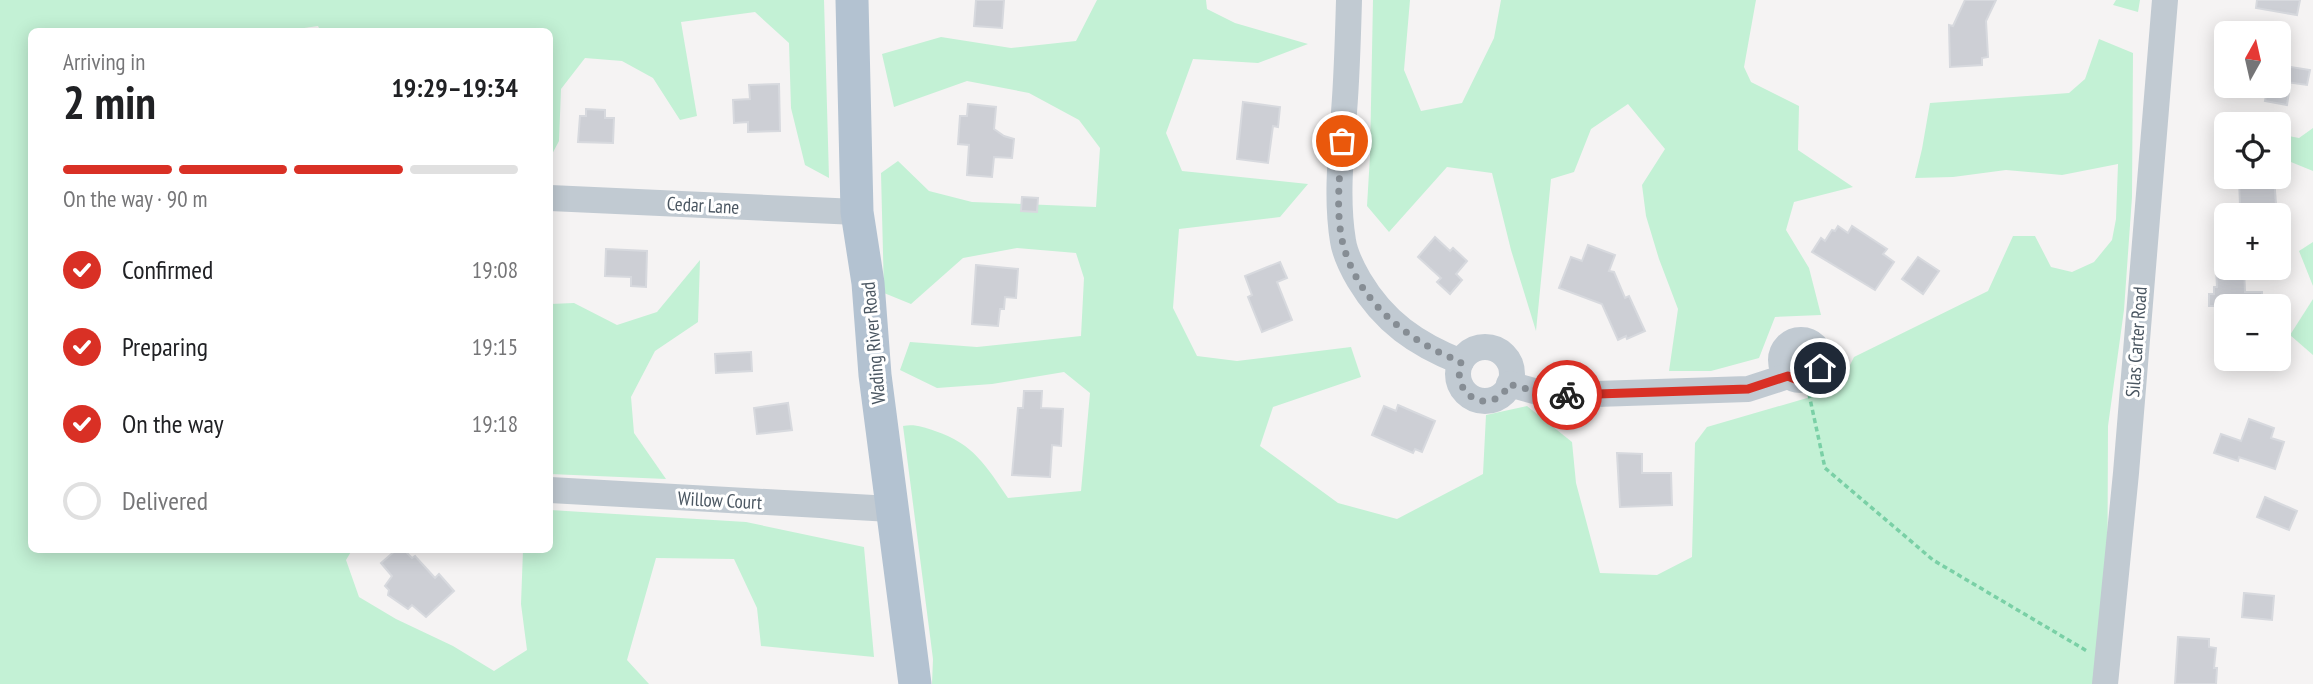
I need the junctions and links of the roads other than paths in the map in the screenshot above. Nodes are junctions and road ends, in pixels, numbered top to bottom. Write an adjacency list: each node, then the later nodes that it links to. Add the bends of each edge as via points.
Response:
1 (852, 0): 5 (main road, Wading River Road)
2 (1349, 0): 6 (street, via 1340,166 1343,243 1351,266 1387,318 1437,353)
3 (2165, 0): 11 (street, Silas Carter Road)
4 (553, 198): 5 (street, Cedar Lane)
5 (857, 212): 10 (main road, Wading River Road, via 869,283)
6 (1461, 362): 8 (street, via 1481,348 1498,351 1509,364); 8 (street, via 1458,380 1475,399 1493,400)
7 (1797, 378): 8 (street, via 1748,389 1566,395)
8 (1509, 384)
9 (553, 491): 10 (street, Willow Court)
10 (891, 509): 12 (main road, Wading River Road)
11 (2106, 673)
12 (915, 684)

